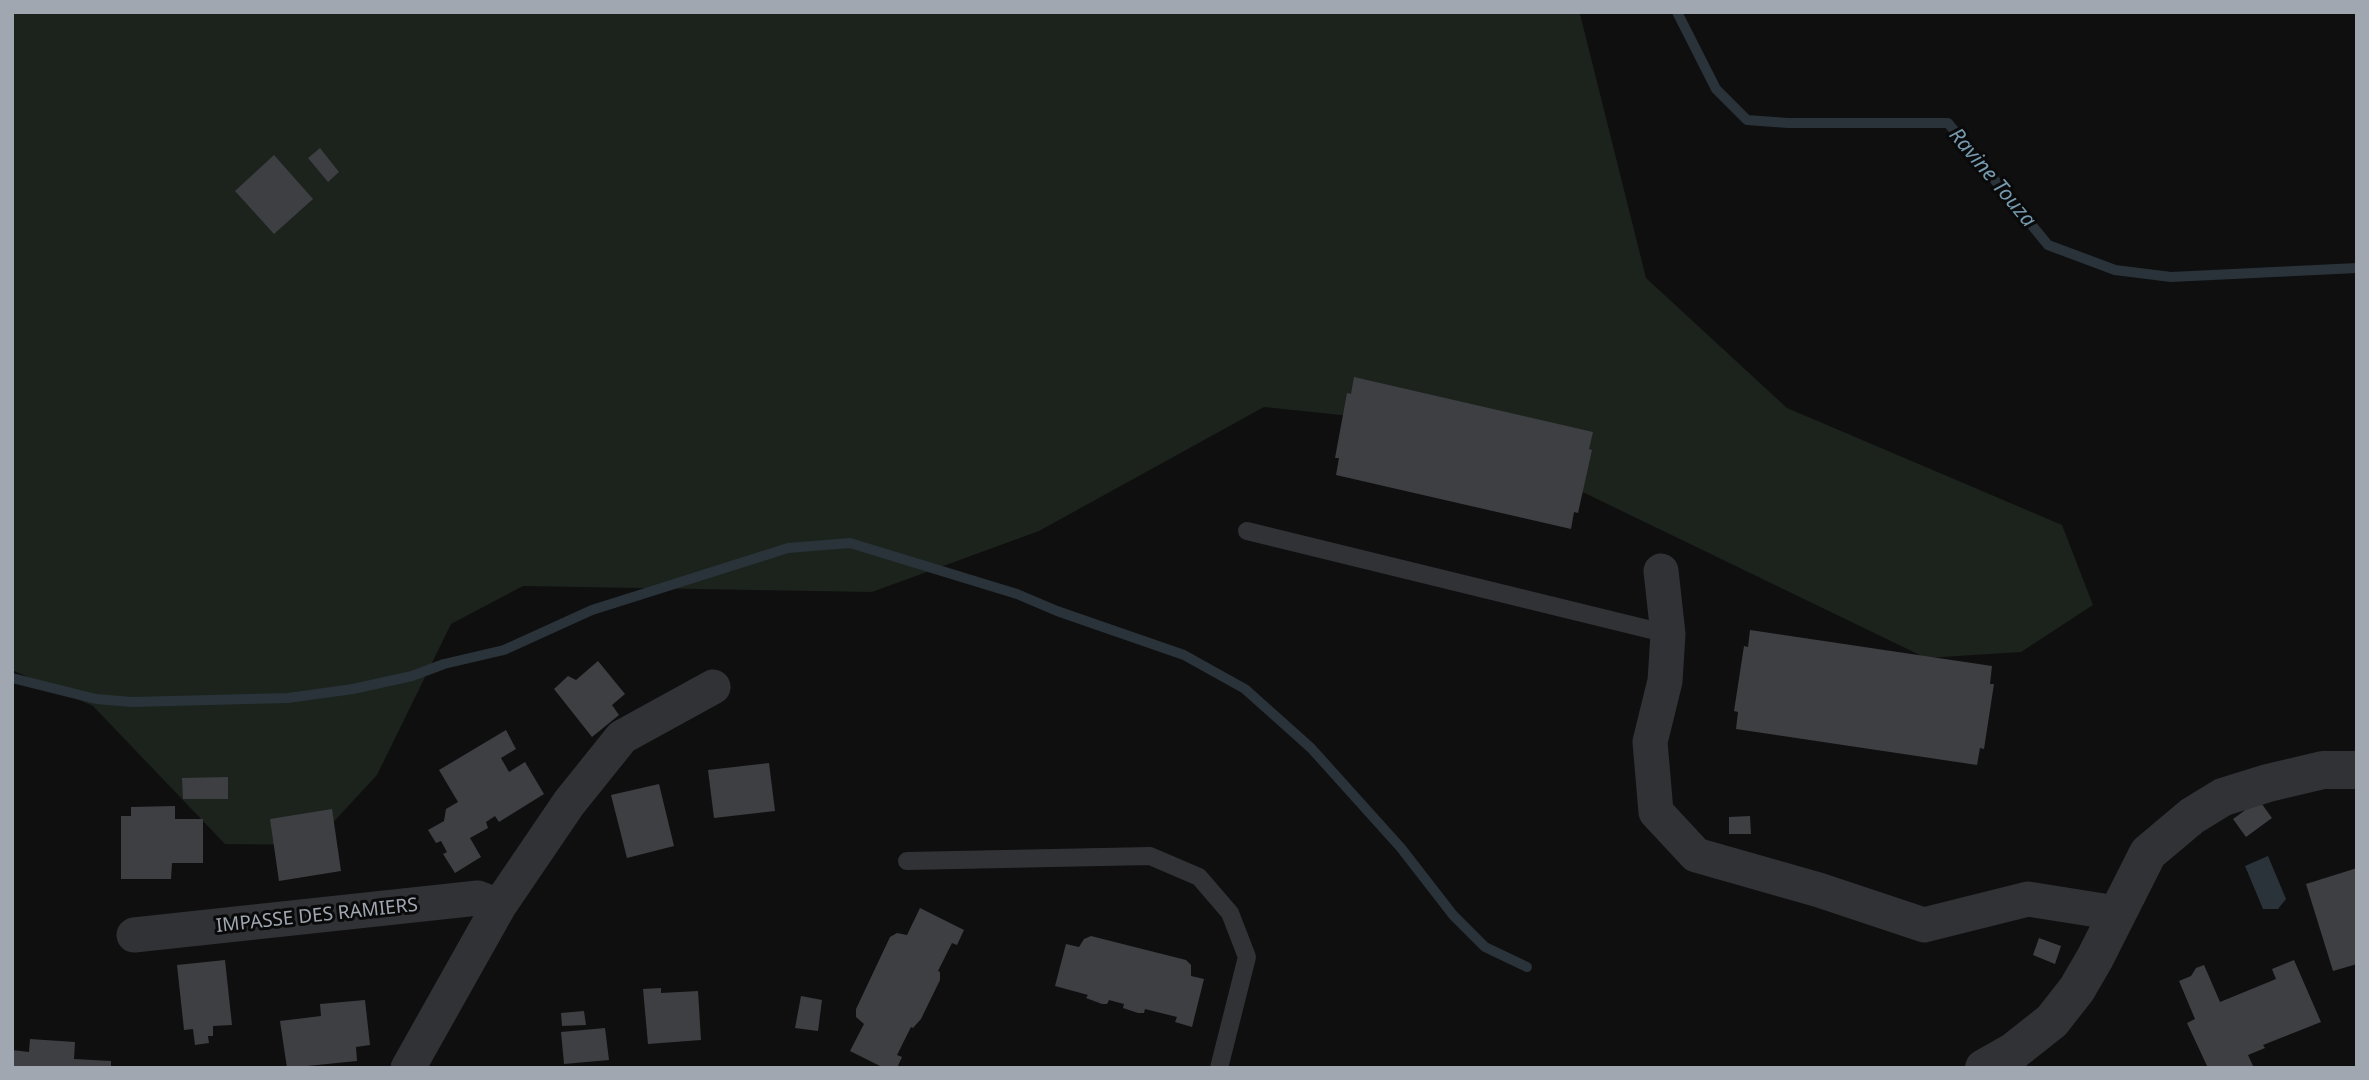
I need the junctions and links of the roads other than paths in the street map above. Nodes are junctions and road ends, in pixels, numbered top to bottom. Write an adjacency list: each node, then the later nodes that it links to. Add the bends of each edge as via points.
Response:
1 (1247, 531): 3 (lane)
2 (1661, 571): 3 (street)
3 (1668, 634): 8 (street, via 1665,681 1650,742 1656,812 1696,855 1924,925 2028,899)
4 (713, 687): 7 (street, via 622,737 569,803)
5 (2357, 770): 8 (street, via 2323,770 2223,797 2148,853)
6 (907, 861): 11 (lane, via 1150,856 1199,877 1230,913 1247,957)
7 (499, 906): 9 (street, IMPASSE DES RAMIERS, via 478,898); 10 (street)
8 (2116, 913): 12 (street, via 2077,989 2052,1021)
9 (134, 935)
10 (408, 1068)
11 (1219, 1068)
12 (1984, 1068)

